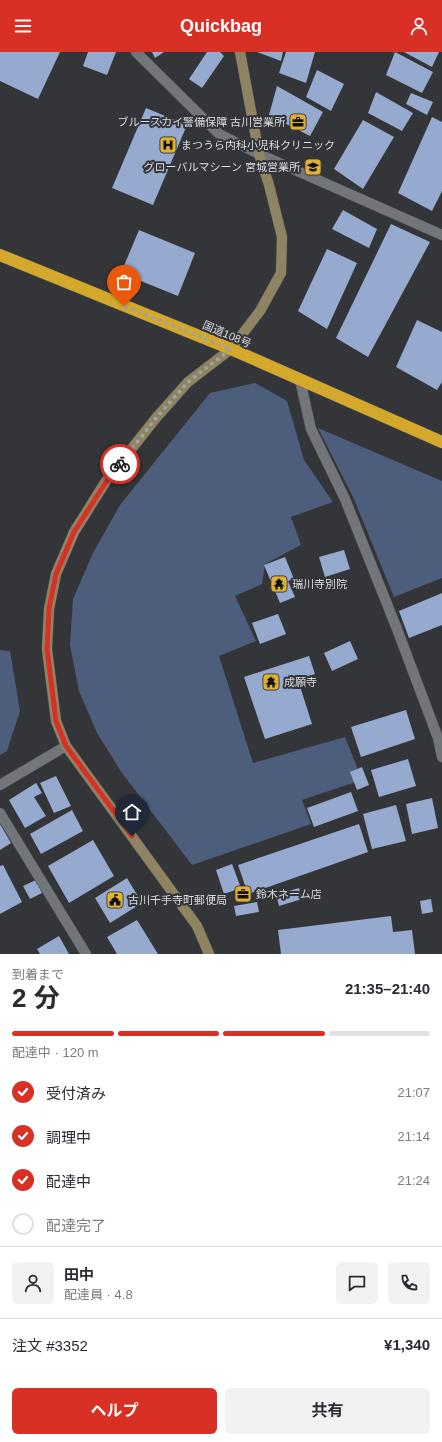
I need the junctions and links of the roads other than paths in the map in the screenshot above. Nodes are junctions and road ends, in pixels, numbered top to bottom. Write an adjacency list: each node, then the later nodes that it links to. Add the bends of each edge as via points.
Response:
1 (136, 52): 3 (street, via 219,134)
2 (240, 52): 3 (street)
3 (259, 154): 4 (street); 6 (street, via 282,237 281,273 260,311)
4 (442, 235)
5 (0, 255): 6 (highway, 国道108号)
6 (231, 349): 7 (highway, 国道108号); 9 (street, via 188,382 106,482 74,532 56,574 49,609 47,649 56,721)
7 (300, 380): 8 (highway, 国道108号); 10 (street, via 311,429 345,499 383,593 438,738)
8 (442, 442)
9 (66, 746): 11 (street); 14 (street, via 197,926)
10 (442, 757)
11 (0, 785)
12 (0, 813): 13 (street)
13 (86, 954)
14 (209, 954)

